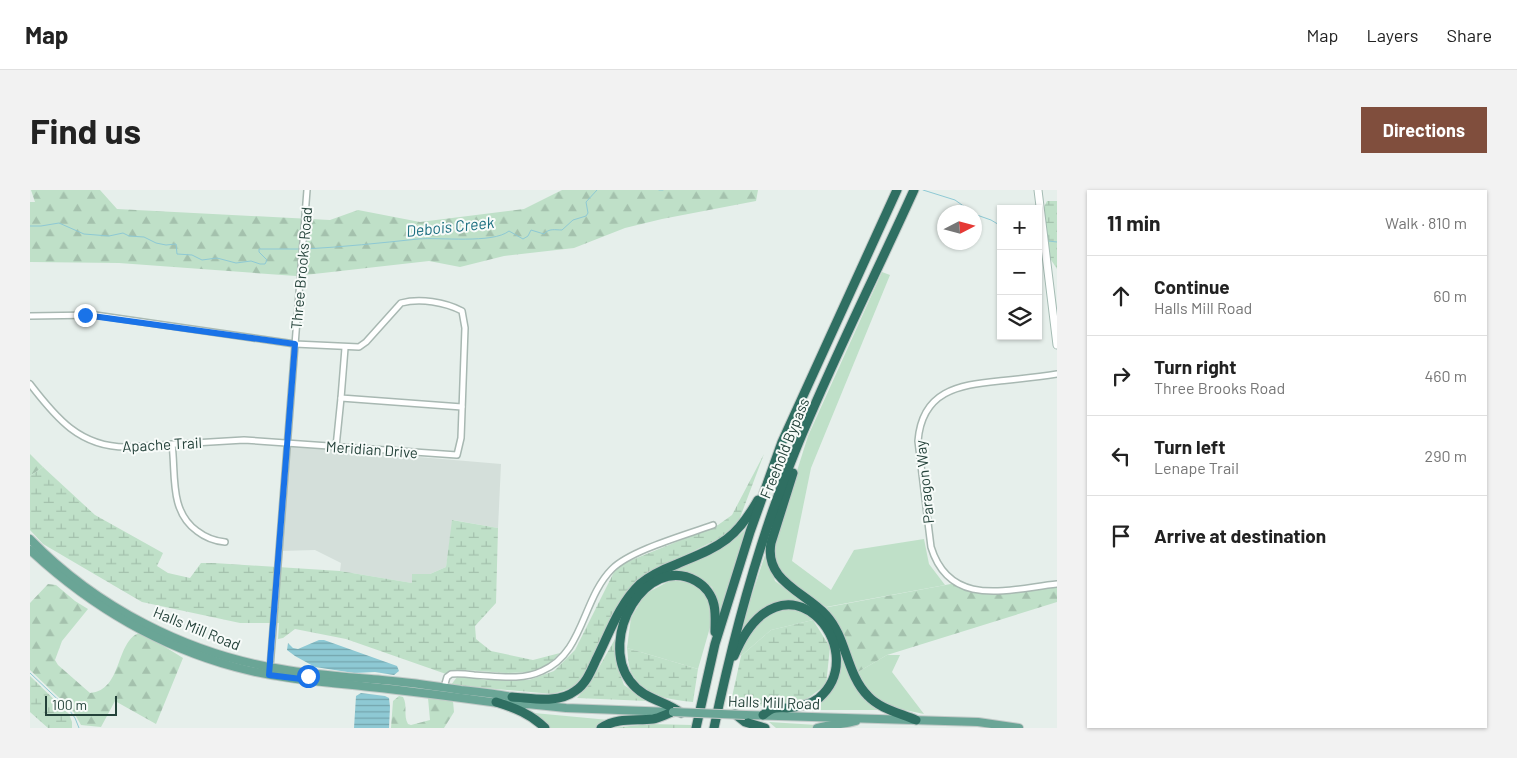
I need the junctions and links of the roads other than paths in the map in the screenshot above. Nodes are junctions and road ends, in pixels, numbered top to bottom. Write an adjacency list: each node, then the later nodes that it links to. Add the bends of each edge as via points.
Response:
1 (308, 190): 6 (street, Three Brooks Road)
2 (896, 190): 17 (highway, Freehold Bypass, via 793,416)
3 (914, 190): 12 (highway, Freehold Bypass)
4 (1038, 190): 7 (street)
5 (30, 316): 6 (street, via 95,315)
6 (295, 344): 8 (street); 14 (street, Three Brooks Road)
7 (1057, 345)
8 (345, 348): 11 (street); 13 (street, via 359,347 366,342 401,303 449,304 462,311 465,328)
9 (1057, 374): 22 (street, Paragon Way, via 950,390 926,414 918,441 931,547 949,577 966,588 984,592)
10 (30, 384): 15 (street, Apache Trail, via 62,422 88,440 118,447)
11 (341, 398): 13 (street); 16 (street)
12 (816, 404): 27 (highway, Freehold Bypass, via 779,495 747,590); 37 (highway, via 770,543 770,560 783,582 830,620 866,694 880,705)
13 (462, 407): 16 (street, Meridian Drive, via 461,438 456,455)
14 (288, 443): 15 (street, Apache Trail, via 236,440); 16 (street, Meridian Drive); 24 (street, Three Brooks Road)
15 (172, 444): 20 (street, via 176,498 182,515 191,527 207,538)
16 (336, 447)
17 (769, 480): 23 (highway, Freehold Bypass); 29 (highway, via 740,527 730,537 652,576 631,594 587,678 577,690 559,698)
18 (713, 525): 28 (street, via 634,554 616,566 600,586 571,647 551,667 518,677 451,674)
19 (30, 539): 24 (main road, Halls Mill Road, via 79,582 130,615 206,650)
20 (225, 542)
21 (30, 550): 24 (main road, Halls Mill Road, via 78,590 126,622 197,655 235,667)
22 (1057, 584)
23 (715, 644): 32 (highway, via 714,602 694,580 680,576 664,579 634,601 620,632 622,665 638,690); 40 (highway, Freehold Bypass)
24 (269, 671): 25 (main road, Halls Mill Road); 26 (main road, Halls Mill Road)
25 (331, 675): 26 (main road); 28 (main road, Halls Mill Road)
26 (301, 679): 30 (main road, Halls Mill Road)
27 (724, 679): 34 (highway, via 744,635 766,612 781,606 793,606 810,611 819,618 831,636 835,650 835,666 827,688 808,704 773,708); 41 (highway, Freehold Bypass)
28 (444, 688): 29 (main road, Halls Mill Road)
29 (512, 697): 31 (main road, Halls Mill Road)
30 (496, 702): 31 (main road, Halls Mill Road); 38 (highway, via 526,714)
31 (527, 704): 32 (main road, Halls Mill Road)
32 (676, 710): 33 (main road, Halls Mill Road, bridge); 39 (highway, via 653,719 623,720)
33 (735, 714): 35 (highway, bridge)
34 (762, 715): 35 (main road, Halls Mill Road); 36 (main road, Halls Mill Road)
35 (744, 718): 42 (highway)
36 (863, 719): 37 (main road, Halls Mill Road); 43 (main road)
37 (916, 720): 44 (main road, Halls Mill Road, via 978,722)
38 (545, 728)
39 (601, 728)
40 (696, 728)
41 (714, 728)
42 (765, 728)
43 (817, 728)
44 (1019, 728)

